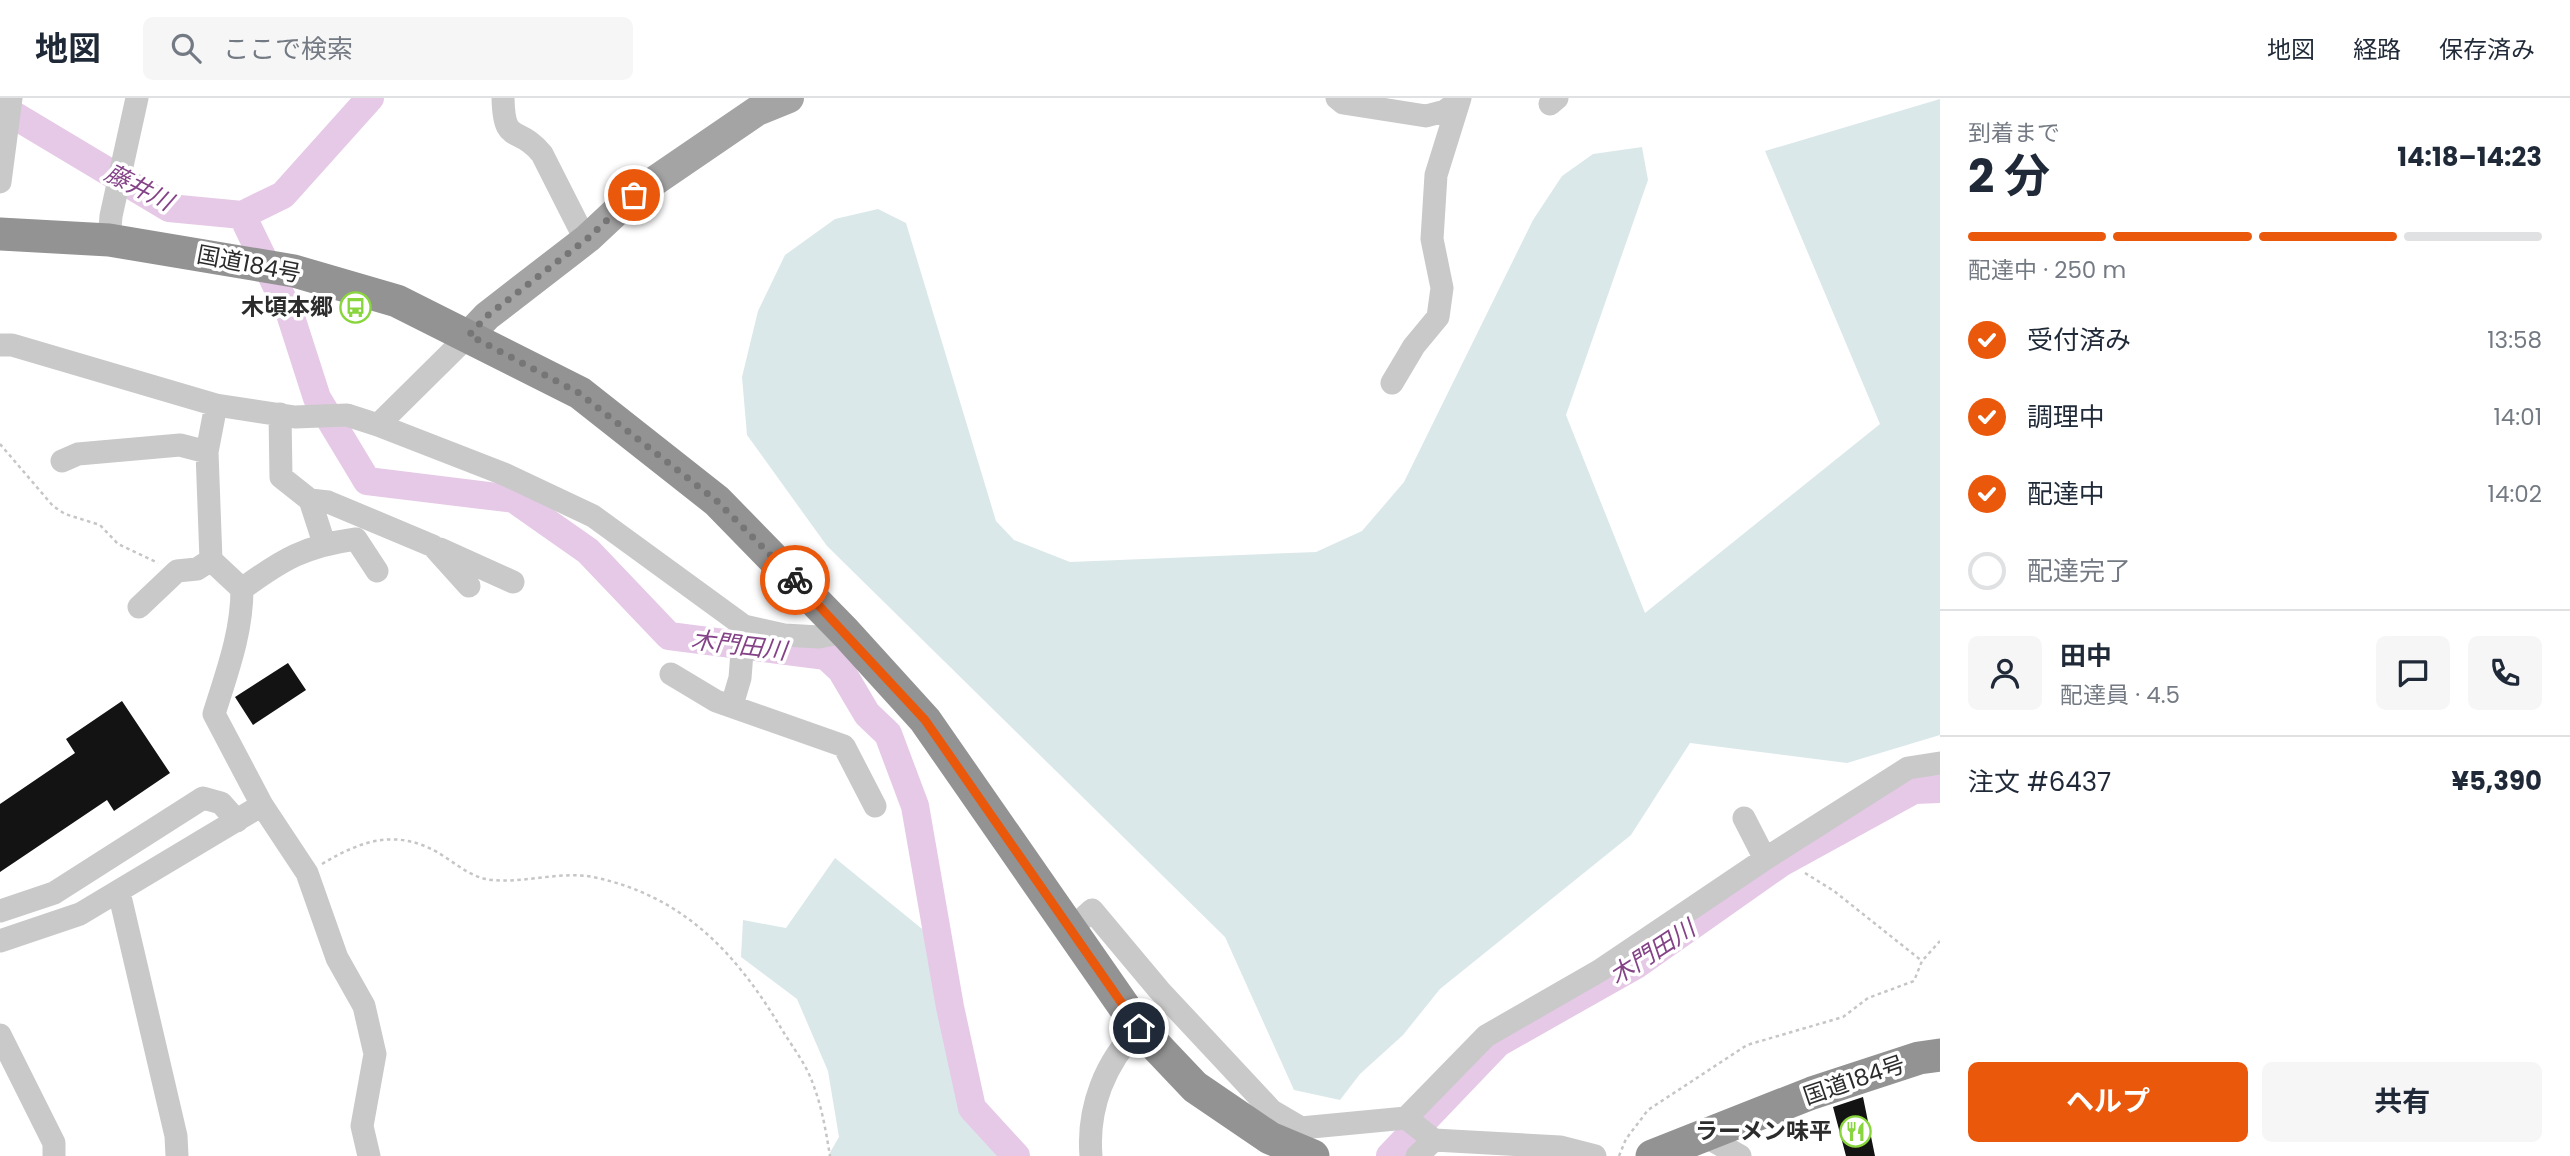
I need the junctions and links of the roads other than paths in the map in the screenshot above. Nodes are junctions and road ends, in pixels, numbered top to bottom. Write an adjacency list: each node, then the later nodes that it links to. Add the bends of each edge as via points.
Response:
1 (137, 98): 8 (street)
2 (502, 98): 10 (street, via 503,123 542,154)
3 (789, 98): 10 (main road, via 757,111 634,195)
4 (1337, 98): 6 (street, via 1343,103 1426,116 1445,111)
5 (11, 99): 7 (street)
6 (1458, 100): 13 (street, via 1436,176 1432,239 1442,288 1438,317)
7 (0, 182)
8 (110, 228): 9 (highway, 国道184号); 11 (highway, 国道184号, via 294,271 397,301)
9 (0, 234)
10 (588, 238): 11 (main road)
11 (469, 335): 16 (street); 29 (highway, 国道184号, via 579,393 717,501)
12 (0, 345): 14 (street)
13 (1392, 383)
14 (216, 405): 15 (street); 17 (street)
15 (280, 414): 16 (street, via 347,415); 19 (street, via 281,477)
16 (379, 425): 28 (street, via 504,474 593,516)
17 (206, 452): 18 (street, via 180,445 78,454); 22 (street)
18 (62, 461)
19 (310, 500): 20 (street); 21 (street, via 328,502)
20 (324, 543): 23 (street, via 356,539); 26 (street, via 281,560)
21 (433, 546): 24 (street); 25 (street)
22 (211, 560): 26 (street); 27 (street, via 197,569 177,571)
23 (377, 571)
24 (513, 582)
25 (469, 586)
26 (242, 589): 33 (street, via 237,641 214,714)
27 (139, 607)
28 (744, 626): 29 (street, via 795,636); 31 (street, via 740,678)
29 (845, 632): 40 (highway, 国道184号, via 925,720)
30 (671, 674): 31 (street, via 716,701)
31 (732, 705): 34 (street, via 844,746)
32 (1940, 763): 37 (street, via 1908,768)
33 (262, 805): 36 (street); 50 (street, via 307,873 337,958 364,1006 375,1054 362,1126)
34 (875, 806)
35 (1744, 818): 37 (street)
36 (237, 821): 38 (street); 39 (street, via 221,803 203,798 54,893)
37 (1765, 859): 45 (street, via 1600,971 1486,1036)
38 (119, 892): 41 (street, via 80,914); 49 (street)
39 (0, 911)
40 (1070, 930): 42 (highway, 国道184号); 45 (street, via 1092,910 1272,1111 1301,1128)
41 (0, 941)
42 (1139, 1028): 51 (street, via 1121,1045 1091,1112); 52 (highway, 国道184号, via 1195,1087 1270,1138)
43 (0, 1035): 48 (street)
44 (1940, 1055): 46 (highway, 国道184号, via 1812,1093)
45 (1406, 1118): 47 (street)
46 (1705, 1136): 55 (highway, 国道184号); 56 (street)
47 (1434, 1140): 53 (street); 54 (street, via 1560,1147)
48 (49, 1152)
49 (177, 1156)
50 (369, 1156)
51 (1091, 1156)
52 (1313, 1156)
53 (1417, 1156)
54 (1595, 1156)
55 (1652, 1156)
56 (1740, 1156)

